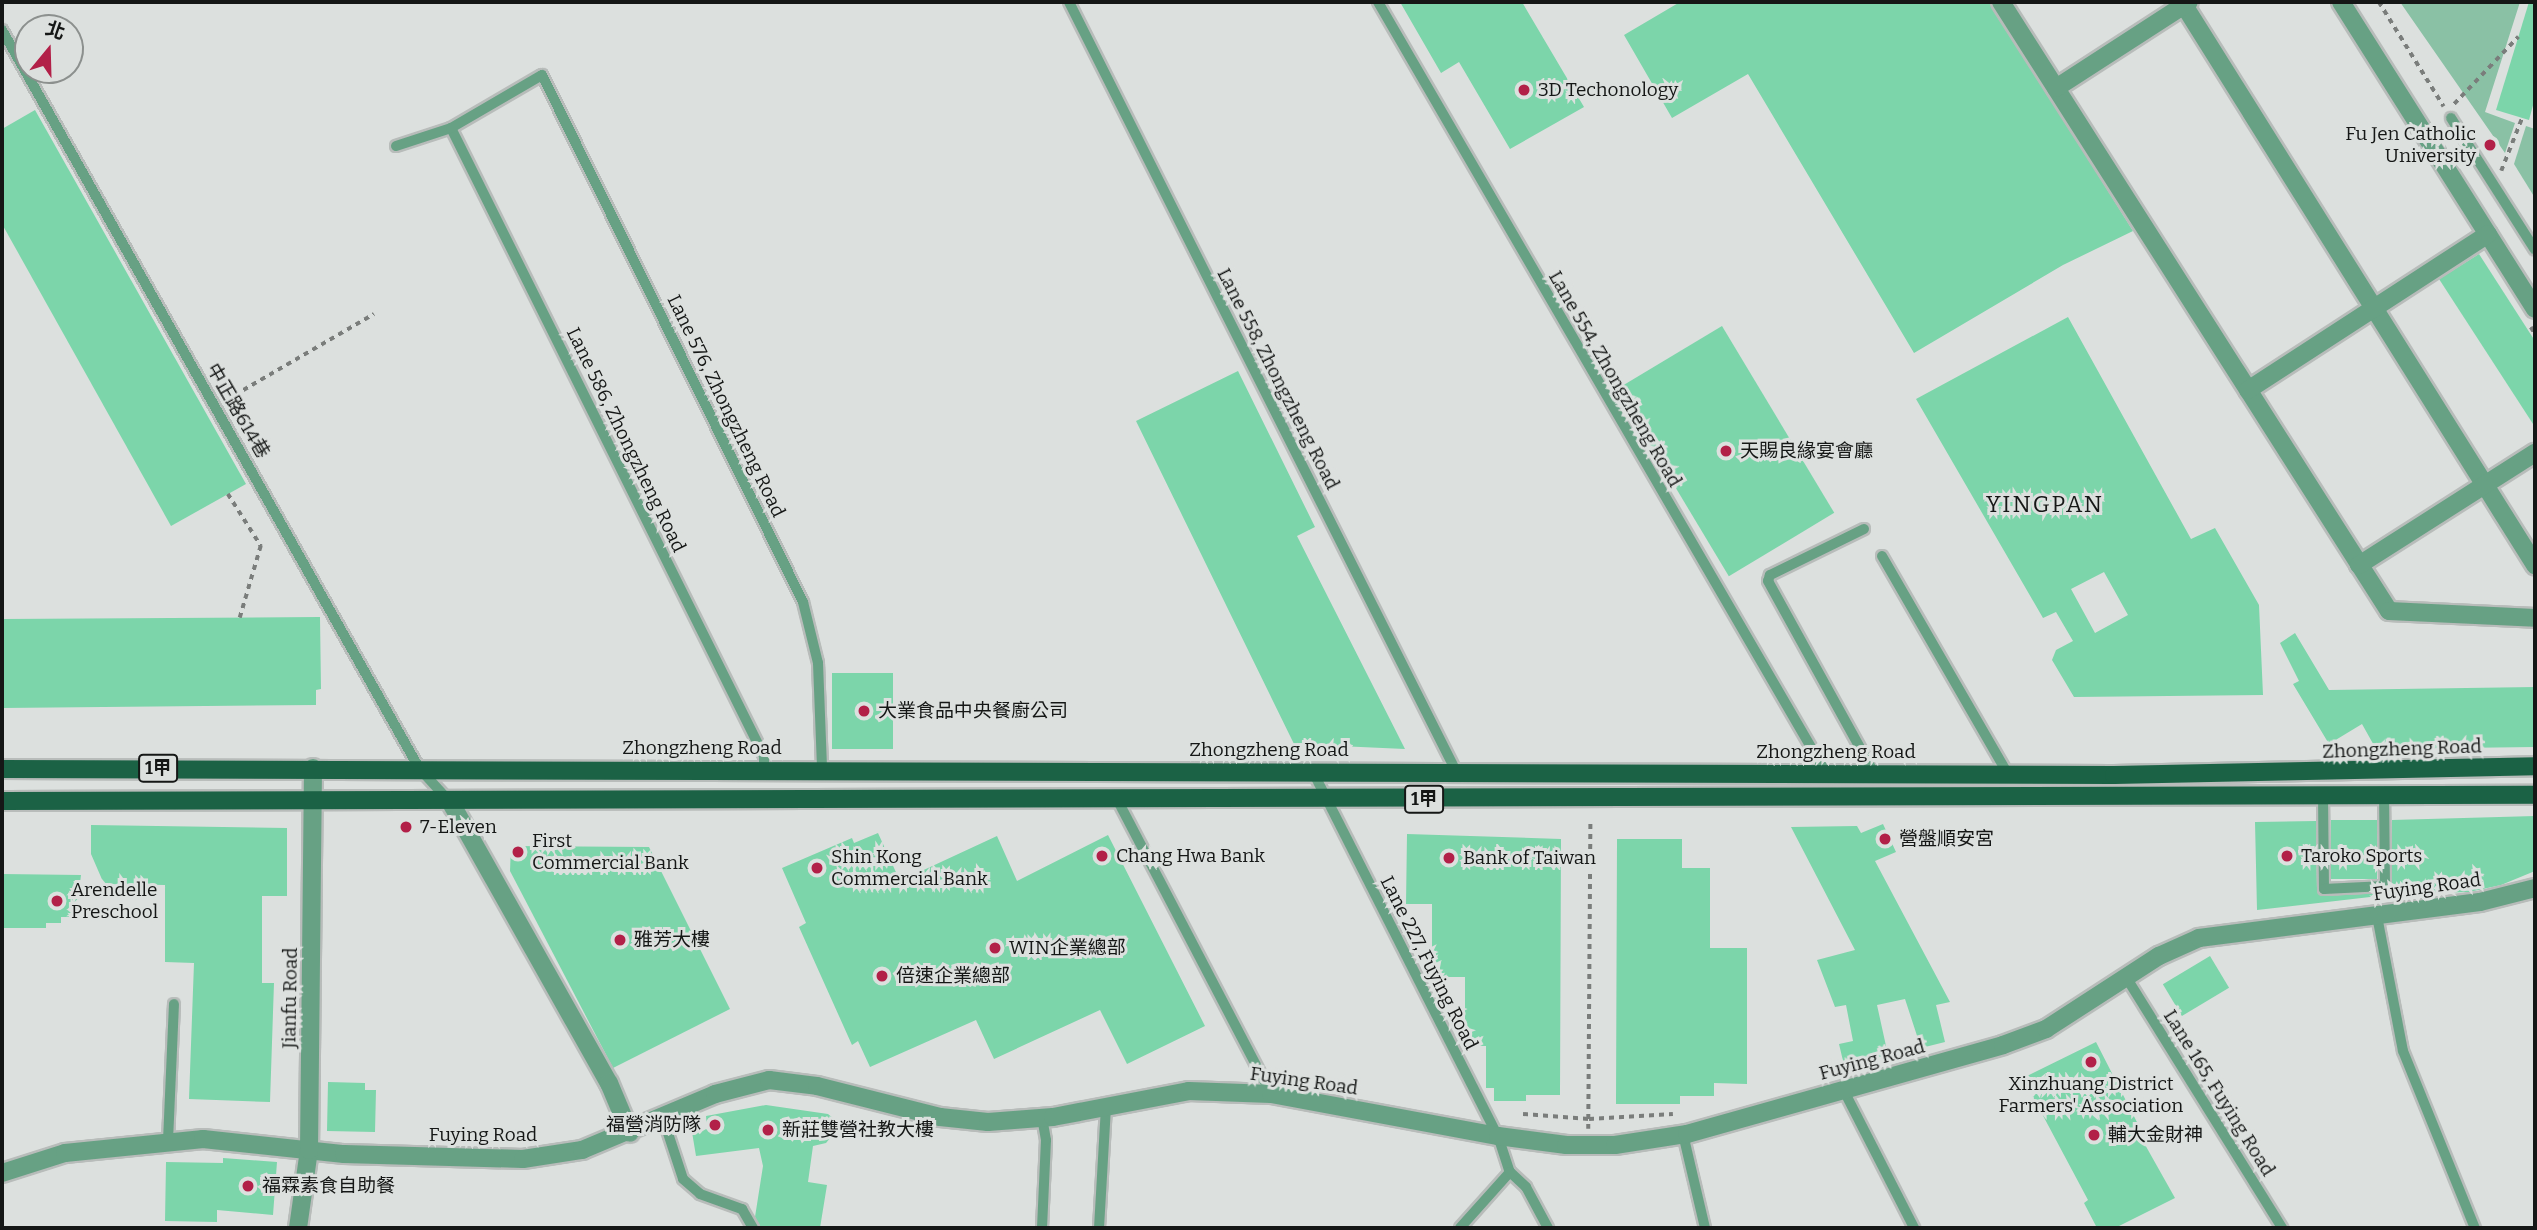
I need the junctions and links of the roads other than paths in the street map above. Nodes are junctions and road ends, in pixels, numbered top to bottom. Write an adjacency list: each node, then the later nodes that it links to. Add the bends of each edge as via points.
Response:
1 (1069, 2): 30 (lane, Lane 558, Zhongzheng Road)
2 (1378, 2): 31 (lane, Lane 554, Zhongzheng Road)
3 (2001, 2): 7 (street)
4 (2340, 2): 11 (street)
5 (2185, 3): 7 (street); 13 (street)
6 (2, 30): 25 (lane, 中正路614巷)
7 (2056, 88): 15 (street)
8 (2451, 118): 12 (lane)
9 (451, 128): 10 (lane); 27 (lane, Lane 586, Zhongzheng Road, via 764,756); 28 (lane, Lane 576, Zhongzheng Road, via 542,75 803,602 818,663)
10 (396, 146)
11 (2488, 234): 13 (street); 14 (street)
12 (2535, 250)
13 (2374, 308): 15 (street); 17 (street)
14 (2535, 309)
15 (2248, 390): 20 (street)
16 (2535, 453): 17 (street)
17 (2485, 485): 20 (street); 21 (street)
18 (1864, 529): 32 (lane, via 1770,575 1768,581)
19 (1882, 556): 33 (lane)
20 (2359, 565): 22 (street, via 2389,611)
21 (2535, 565)
22 (2535, 618)
23 (2535, 766): 33 (main road, Zhongzheng Road / 1甲, via 2337,773)
24 (313, 768): 25 (main road, Zhongzheng Road / 1甲); 26 (main road, Zhongzheng Road / 1甲); 37 (street, Jianfu Road)
25 (419, 768): 27 (main road, Zhongzheng Road / 1甲); 41 (lane, 中正路614巷)
26 (2, 769)
27 (764, 769): 28 (main road, Zhongzheng Road / 1甲)
28 (822, 769): 29 (main road, Zhongzheng Road / 1甲)
29 (1312, 771): 30 (main road, Zhongzheng Road / 1甲); 38 (lane, Lane 227, Fuying Road)
30 (1456, 771): 31 (main road, Zhongzheng Road / 1甲)
31 (1826, 773): 32 (main road, Zhongzheng Road / 1甲)
32 (1874, 773): 33 (main road, Zhongzheng Road / 1甲)
33 (2008, 774)
34 (2322, 795): 35 (main road, 1甲); 35 (lane, via 2324,889 2385,886); 38 (main road, 1甲)
35 (2384, 795): 36 (main road, 1甲)
36 (2535, 795)
37 (313, 800): 39 (main road, 1甲); 41 (main road, 1甲); 55 (street, Jianfu Road)
38 (1325, 800): 40 (main road, 1甲); 53 (lane, Lane 227, Fuying Road)
39 (2, 801)
40 (1118, 801): 41 (main road, 1甲); 47 (lane)
41 (451, 803): 51 (street, via 609,1083)
42 (2535, 888): 43 (street, Fuying Road, via 2480,902)
43 (2377, 916): 44 (street, Fuying Road, via 2199,938); 67 (lane, via 2403,1051)
44 (2126, 977): 46 (street, Fuying Road, via 2046,1029 1975,1054); 66 (lane, Lane 165, Fuying Road)
45 (174, 1004): 54 (lane)
46 (1843, 1089): 52 (street, Fuying Road); 65 (lane)
47 (1271, 1094): 48 (street, Fuying Road, via 1189,1091); 53 (street, Fuying Road)
48 (1106, 1107): 49 (street, Fuying Road); 61 (lane)
49 (1042, 1117): 50 (street, Fuying Road, via 988,1122 940,1117 817,1086 769,1080 715,1094); 60 (lane, via 1046,1140)
50 (663, 1118): 51 (street, Fuying Road); 59 (lane, via 683,1179 700,1194 742,1209)
51 (631, 1133): 55 (street, Fuying Road, via 582,1150 523,1159)
52 (1683, 1134): 53 (street, Fuying Road, via 1589,1147); 64 (lane)
53 (1498, 1136): 56 (lane, Lane 227, Fuying Road)
54 (168, 1141): 55 (street, Fuying Road, via 203,1139); 57 (street, Fuying Road, via 65,1153)
55 (309, 1150): 58 (street, Jianfu Road)
56 (1510, 1172): 62 (lane); 63 (lane, Lane 227, Fuying Road, via 1526,1187)
57 (2, 1173)
58 (298, 1228)
59 (753, 1228)
60 (1042, 1228)
61 (1099, 1228)
62 (1460, 1228)
63 (1548, 1228)
64 (1705, 1228)
65 (1914, 1228)
66 (2281, 1228)
67 (2475, 1228)

